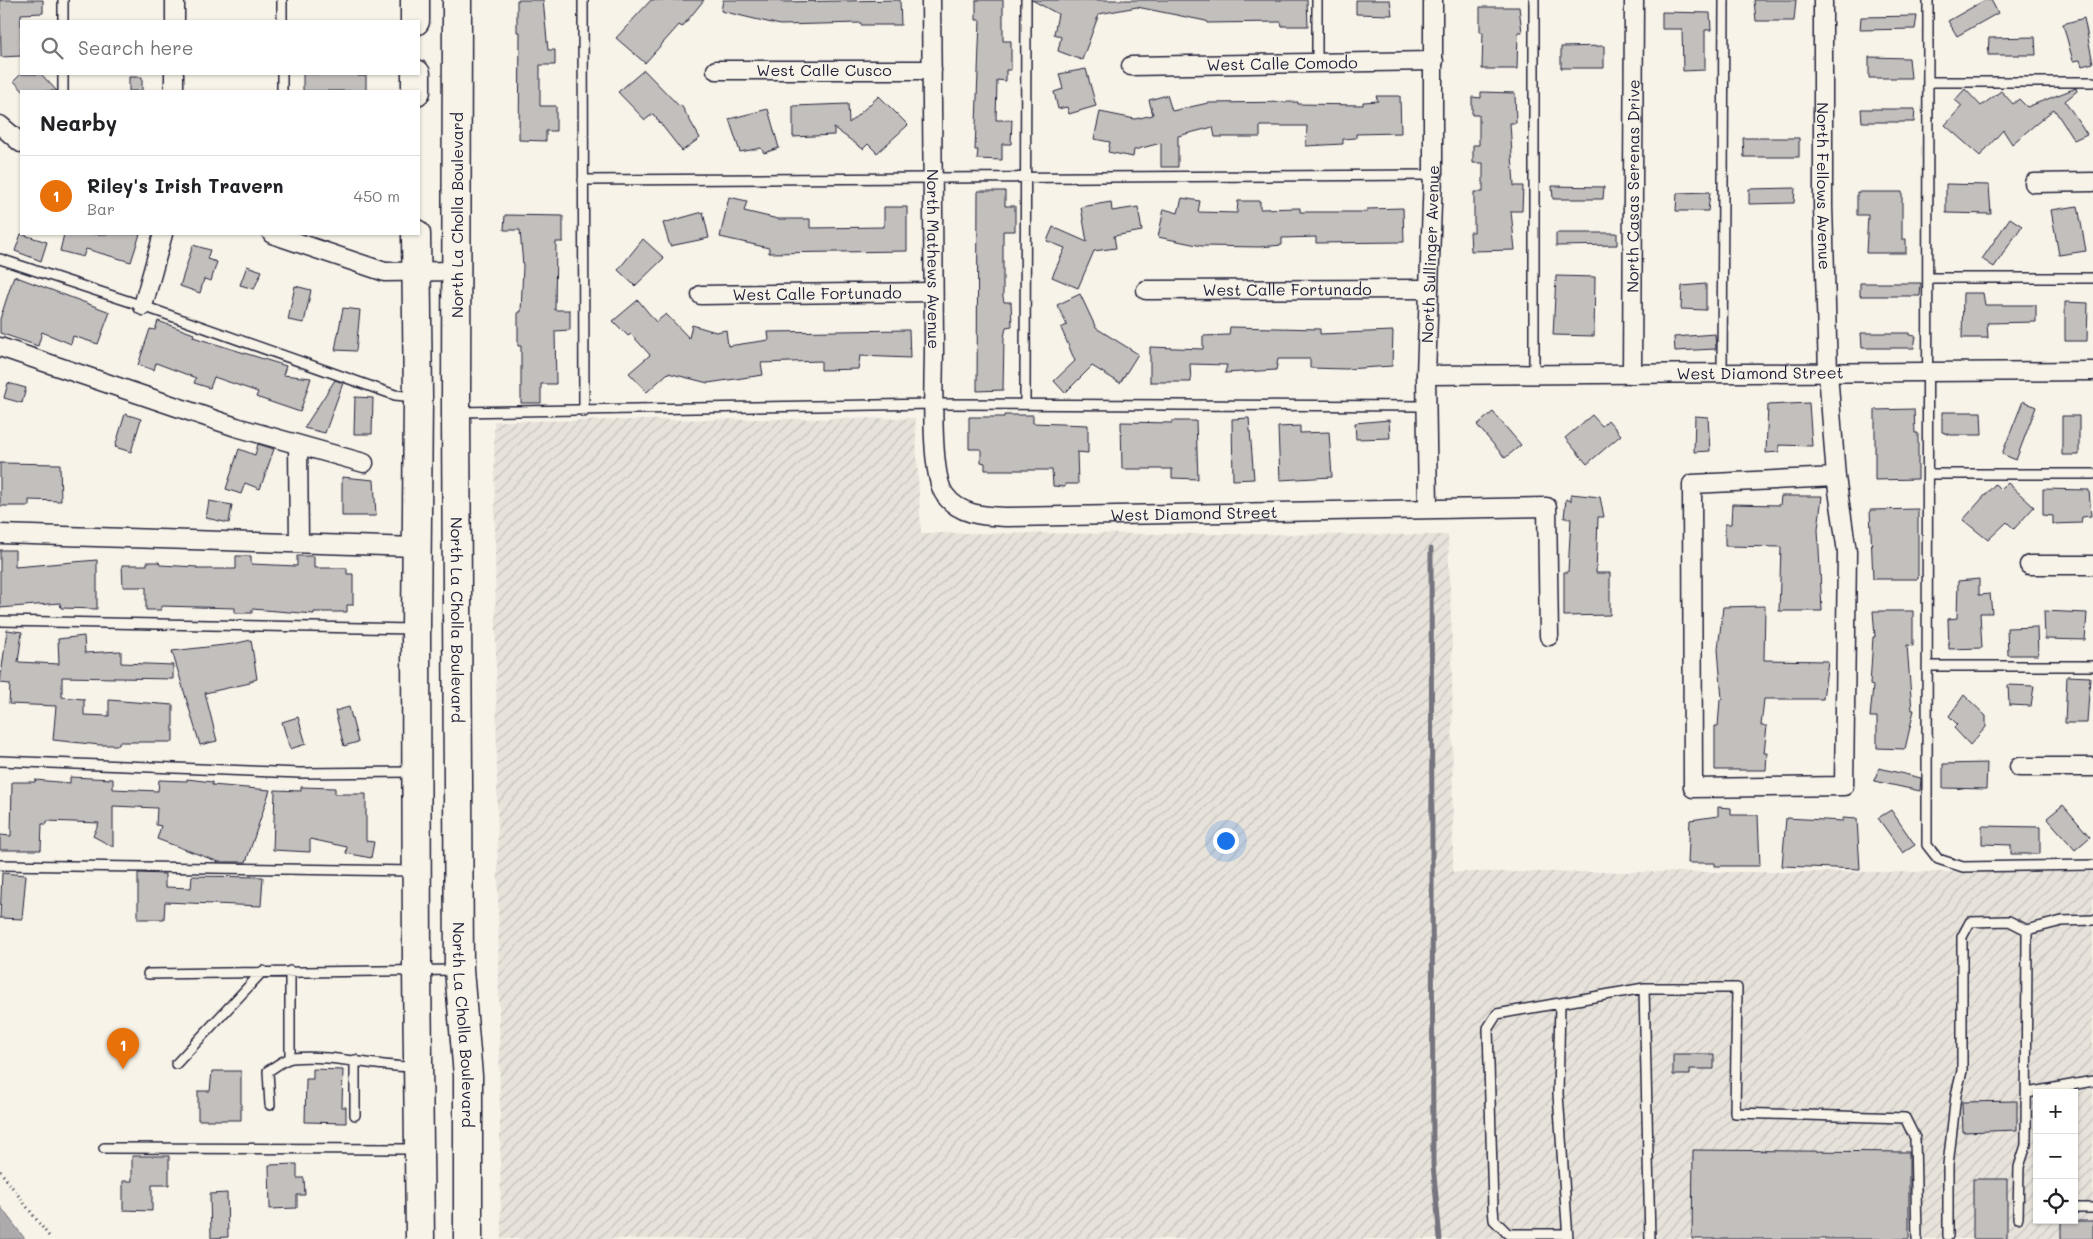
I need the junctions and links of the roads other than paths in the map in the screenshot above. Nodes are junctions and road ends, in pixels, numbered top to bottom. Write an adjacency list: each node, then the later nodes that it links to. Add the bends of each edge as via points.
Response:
1 (63, 0): 16 (lane)
2 (175, 0): 17 (street)
3 (282, 0): 18 (lane)
4 (415, 0): 19 (main road)
5 (457, 0): 48 (main road, North La Cholla Boulevard)
6 (583, 0): 40 (lane)
7 (931, 0): 24 (street, North Mathews Avenue)
8 (1026, 0): 39 (lane)
9 (1316, 0): 21 (lane)
10 (1433, 0): 20 (street, North Sullinger Avenue)
11 (1534, 0): 61 (lane)
12 (1634, 0): 62 (street, North Casas Serenas Drive)
13 (1724, 0): 60 (lane)
14 (1823, 0): 58 (street, North Fellows Avenue, via 1823,206)
15 (1928, 0): 29 (lane)
16 (63, 20)
17 (175, 20)
18 (282, 20)
19 (415, 20)
20 (1434, 61): 21 (street, West Calle Comodo); 37 (street, North Sullinger Avenue)
21 (1316, 65): 22 (street, West Calle Comodo)
22 (1131, 66)
23 (716, 70): 24 (street, West Calle Cusco)
24 (932, 70): 38 (street, North Mathews Avenue)
25 (63, 75): 31 (lane)
26 (174, 75): 32 (street)
27 (282, 75): 33 (lane)
28 (416, 75): 34 (main road)
29 (1928, 82): 30 (lane); 49 (lane)
30 (2093, 82)
31 (63, 90)
32 (174, 90)
33 (282, 90)
34 (416, 90)
35 (0, 125): 36 (street)
36 (20, 142)
37 (1433, 175): 39 (lane); 51 (street, North Sullinger Avenue)
38 (932, 177): 39 (lane); 40 (lane); 53 (street, North Mathews Avenue)
39 (1026, 177): 65 (lane)
40 (584, 180): 69 (lane)
41 (2093, 182): 42 (street)
42 (2034, 183)
43 (163, 235): 55 (street)
44 (275, 235): 47 (street, via 386,272)
45 (416, 235): 47 (main road)
46 (0, 259): 55 (lane)
47 (416, 271): 48 (street); 64 (main road)
48 (456, 271): 68 (main road, North La Cholla Boulevard)
49 (1929, 278): 50 (lane); 59 (lane)
50 (2093, 278)
51 (1429, 289): 52 (street, West Calle Fortunado); 63 (street, North Sullinger Avenue)
52 (1146, 290)
53 (933, 292): 54 (street, West Calle Fortunado); 66 (street, North Mathews Avenue)
54 (701, 295)
55 (143, 306): 64 (lane, via 395,395)
56 (0, 347): 70 (street)
57 (2093, 371): 59 (street, West Diamond Street)
58 (1828, 372): 59 (street, West Diamond Street); 60 (street, West Diamond Street); 74 (street, North Fellows Avenue)
59 (1930, 372): 72 (lane)
60 (1722, 373): 62 (street, West Diamond Street)
61 (1534, 374): 62 (street, West Diamond Street); 63 (street, West Diamond Street)
62 (1632, 374)
63 (1426, 375): 67 (street, North Sullinger Avenue)
64 (418, 398): 79 (main road)
65 (1025, 403): 66 (lane); 67 (lane)
66 (934, 404): 69 (lane); 76 (street, North Mathews Avenue, via 937,475 944,494)
67 (1426, 406): 75 (street, North Sullinger Avenue)
68 (456, 412): 69 (lane); 97 (main road, North La Cholla Boulevard)
69 (584, 412)
70 (298, 446): 71 (street); 78 (street)
71 (364, 463)
72 (1929, 474): 73 (lane); 85 (lane)
73 (2093, 474)
74 (1836, 477): 74 (street, North Fellows Avenue, via 1692,484 1693,788 1844,786 1847,552)
75 (1428, 508): 76 (street, West Diamond Street, via 1006,517); 84 (street, West Diamond Street, via 1547,507)
76 (961, 510)
77 (0, 534): 78 (street)
78 (300, 542): 79 (street)
79 (417, 547): 83 (main road)
80 (2029, 565): 81 (street)
81 (2093, 565)
82 (0, 621): 83 (lane)
83 (416, 629): 90 (main road)
84 (1549, 636)
85 (1928, 666): 86 (lane); 92 (lane, via 1927,845 1938,859 1963,867)
86 (2093, 666)
87 (0, 761): 90 (lane, via 300,773)
88 (2093, 767): 89 (street)
89 (2019, 768)
90 (416, 772): 93 (main road)
91 (0, 865): 93 (lane)
92 (2093, 865)
93 (417, 871): 96 (main road)
94 (2093, 920): 95 (lane, via 2062,921)
95 (2027, 930): 108 (lane); 117 (lane, via 2009,921 1970,922 1962,937 1962,1071 1948,1165)
96 (417, 969): 97 (lane); 99 (lane); 106 (main road)
97 (459, 970): 119 (main road, North La Cholla Boulevard, via 468,1076)
98 (263, 971): 99 (lane); 100 (lane); 105 (lane)
99 (290, 971): 103 (lane)
100 (148, 974)
101 (1644, 988): 102 (lane); 120 (lane); 121 (lane, via 1737,988 1735,1114 1905,1118 1915,1138)
102 (1560, 1003): 116 (lane, via 1558,1094); 116 (lane, via 1497,1014 1488,1028 1492,1208 1494,1220 1508,1234)
103 (290, 1058): 104 (lane); 109 (lane, via 268,1071)
104 (355, 1060): 106 (lane); 110 (lane)
105 (176, 1064)
106 (418, 1067): 112 (main road)
107 (2093, 1081): 108 (lane)
108 (2027, 1093): 115 (lane, via 2026,1145 2019,1167)
109 (270, 1106)
110 (355, 1115)
111 (104, 1148): 112 (lane)
112 (418, 1150): 118 (main road, via 422,1203)
113 (2078, 1208): 114 (lane)
114 (2093, 1208)
115 (2018, 1218)
116 (1568, 1236)
117 (1948, 1236)
118 (420, 1239)
119 (468, 1239)
120 (1650, 1239)
121 (1917, 1239)

